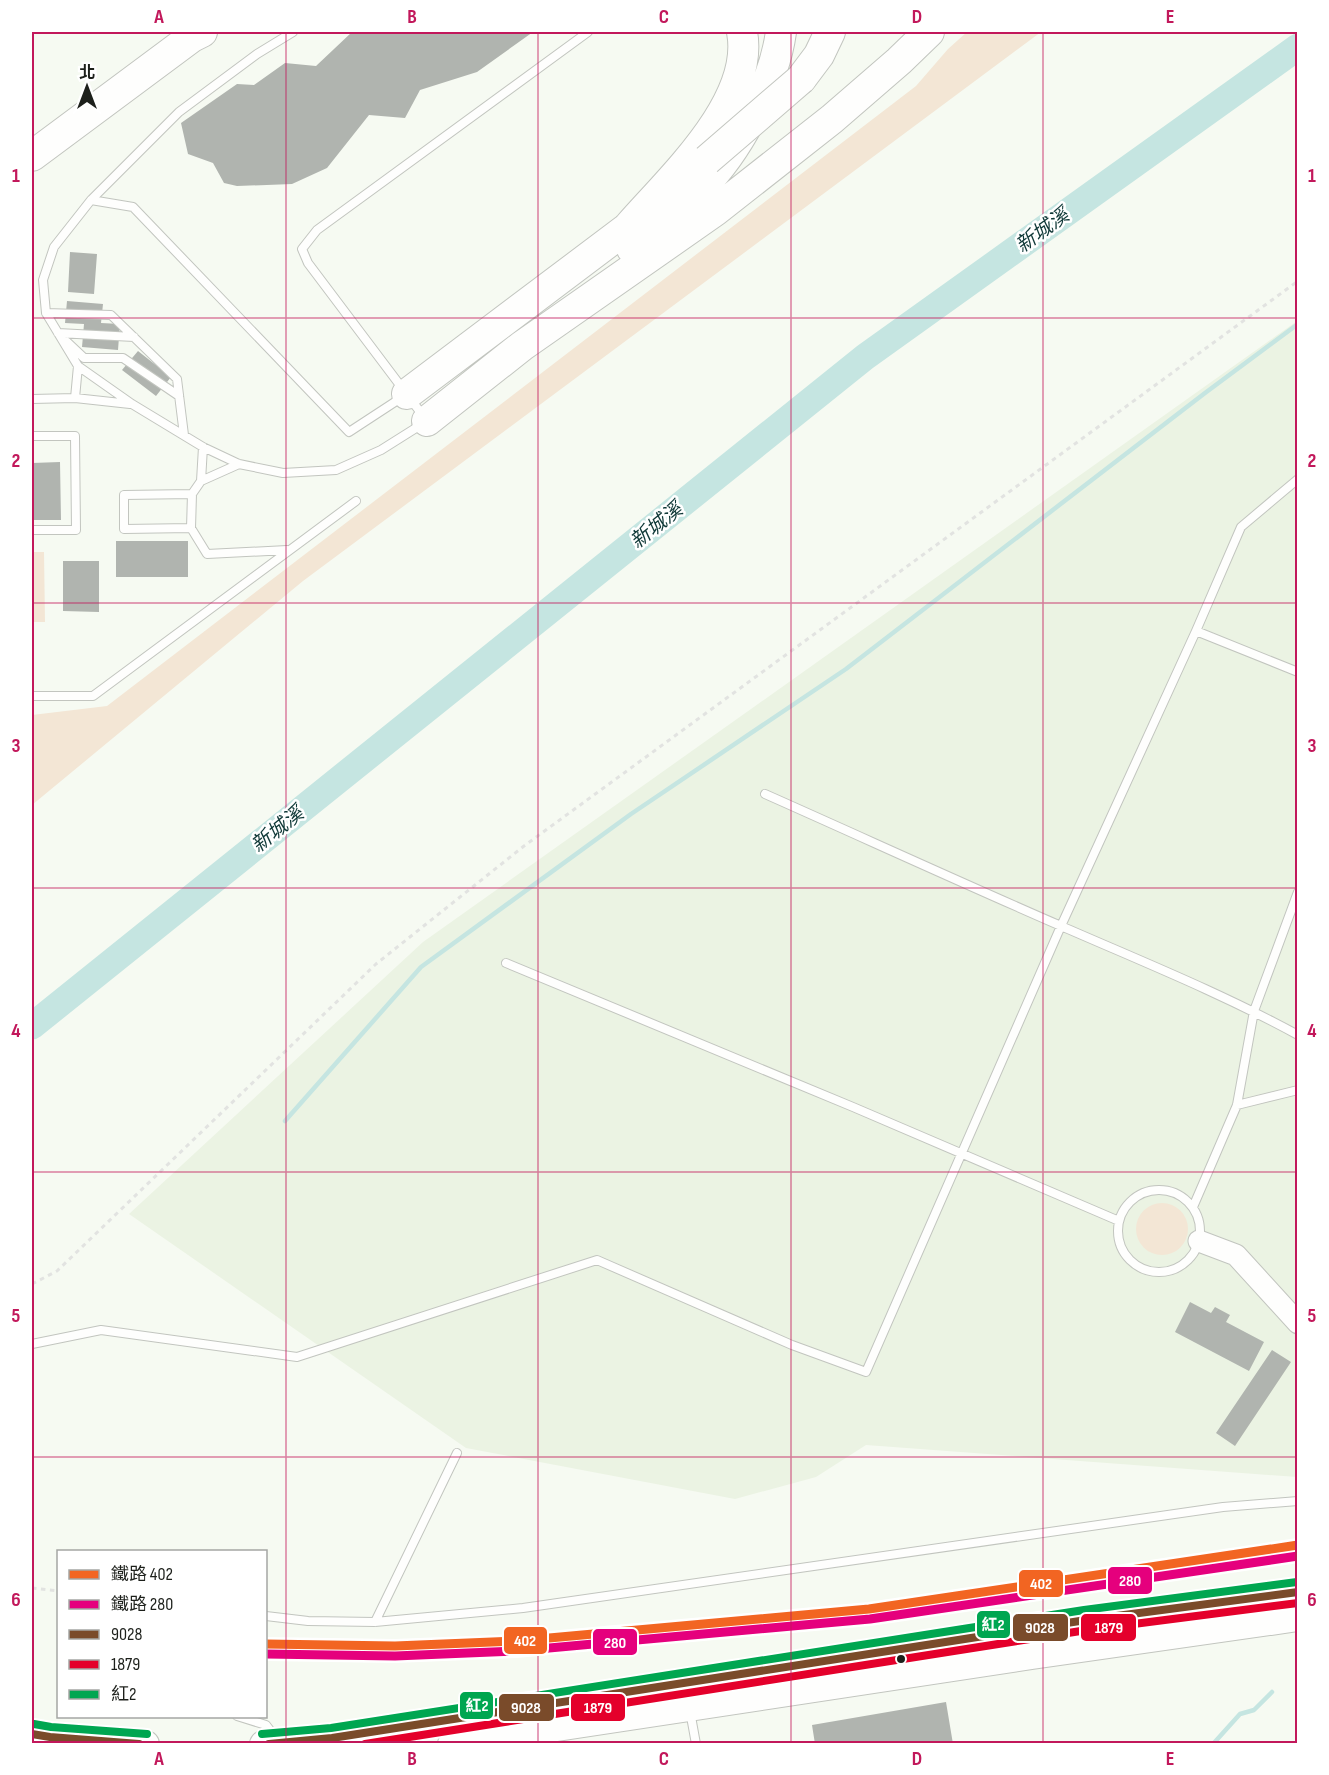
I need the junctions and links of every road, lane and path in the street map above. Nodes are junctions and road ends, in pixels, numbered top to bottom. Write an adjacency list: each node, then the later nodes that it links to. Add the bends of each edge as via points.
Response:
1 (202, 32): 8 (highway)
2 (293, 32): 9 (lane, via 256,54 179,112)
3 (588, 32): 17 (lane, via 317,230 302,249 308,263)
4 (742, 32): 10 (highway, via 744,56 740,74 721,114 707,137)
5 (781, 32): 15 (highway, via 764,90 724,161 703,186)
6 (830, 32): 10 (highway, bridge, via 801,79)
7 (929, 32): 15 (highway, via 832,119 715,211)
8 (32, 156)
9 (91, 200): 12 (lane, via 54,247 44,280); 17 (lane, via 133,207 349,432)
10 (626, 229): 17 (highway)
11 (1298, 281): 49 (path, via 524,846 376,964 57,1271)
12 (46, 313): 13 (lane); 14 (lane, via 111,315)
13 (58, 333): 14 (lane); 16 (lane); 18 (lane, via 84,358 123,358)
14 (134, 337): 18 (lane, via 177,379)
15 (522, 346): 22 (highway)
16 (78, 366): 19 (lane); 21 (lane)
17 (406, 394): 22 (lane)
18 (179, 396): 23 (lane)
19 (75, 398): 20 (lane); 21 (lane)
20 (32, 399)
21 (132, 404): 23 (lane)
22 (427, 420): 26 (lane, via 381,450 336,470 283,473)
23 (184, 435): 25 (lane)
24 (32, 436): 32 (lane, via 75,436 75,530)
25 (203, 447): 26 (lane); 28 (lane)
26 (239, 464): 28 (lane)
27 (1298, 479): 34 (lane, via 1241,527)
28 (201, 481): 29 (lane)
29 (192, 494): 31 (lane); 31 (lane, via 124,495 124,529)
30 (356, 501): 33 (lane)
31 (191, 528): 33 (lane, via 207,554)
32 (32, 530)
33 (288, 550): 36 (lane, via 93,696)
34 (1196, 631): 35 (lane); 39 (lane)
35 (1298, 672)
36 (32, 696)
37 (765, 794): 39 (lane)
38 (1298, 892): 41 (lane)
39 (1061, 926): 41 (lane); 45 (lane)
40 (506, 963): 45 (lane)
41 (1254, 1011): 42 (lane); 44 (lane)
42 (1298, 1035)
43 (1298, 1090): 44 (lane)
44 (1237, 1105): 46 (lane)
45 (962, 1155): 47 (lane); 51 (lane, via 866,1372 792,1345 597,1260 297,1357 101,1330)
46 (1193, 1207): 47 (lane, via 1176,1193 1155,1190 1129,1202); 48 (lane, via 1201,1227)
47 (1119, 1221): 48 (lane, via 1119,1242 1125,1255 1149,1271 1177,1268 1194,1254)
48 (1199, 1241): 50 (street, via 1236,1255)
49 (32, 1284)
50 (1298, 1323)
51 (32, 1344)
52 (456, 1453): 60 (lane)
53 (1298, 1501): 60 (lane, via 1223,1507 523,1608)
54 (32, 1588): 55 (path)
55 (57, 1591)
56 (1298, 1592): 59 (main road)
57 (267, 1616): 60 (lane)
58 (1298, 1618): 61 (main road)
59 (1086, 1620): 61 (main road); 66 (main road, via 332,1738)
60 (375, 1622)
61 (1090, 1648): 62 (main road)
62 (689, 1708): 67 (main road); 68 (lane)
63 (243, 1718): 66 (lane, via 266,1725)
64 (32, 1734): 65 (main road)
65 (146, 1743)
66 (274, 1743)
67 (451, 1743)
68 (696, 1743)

